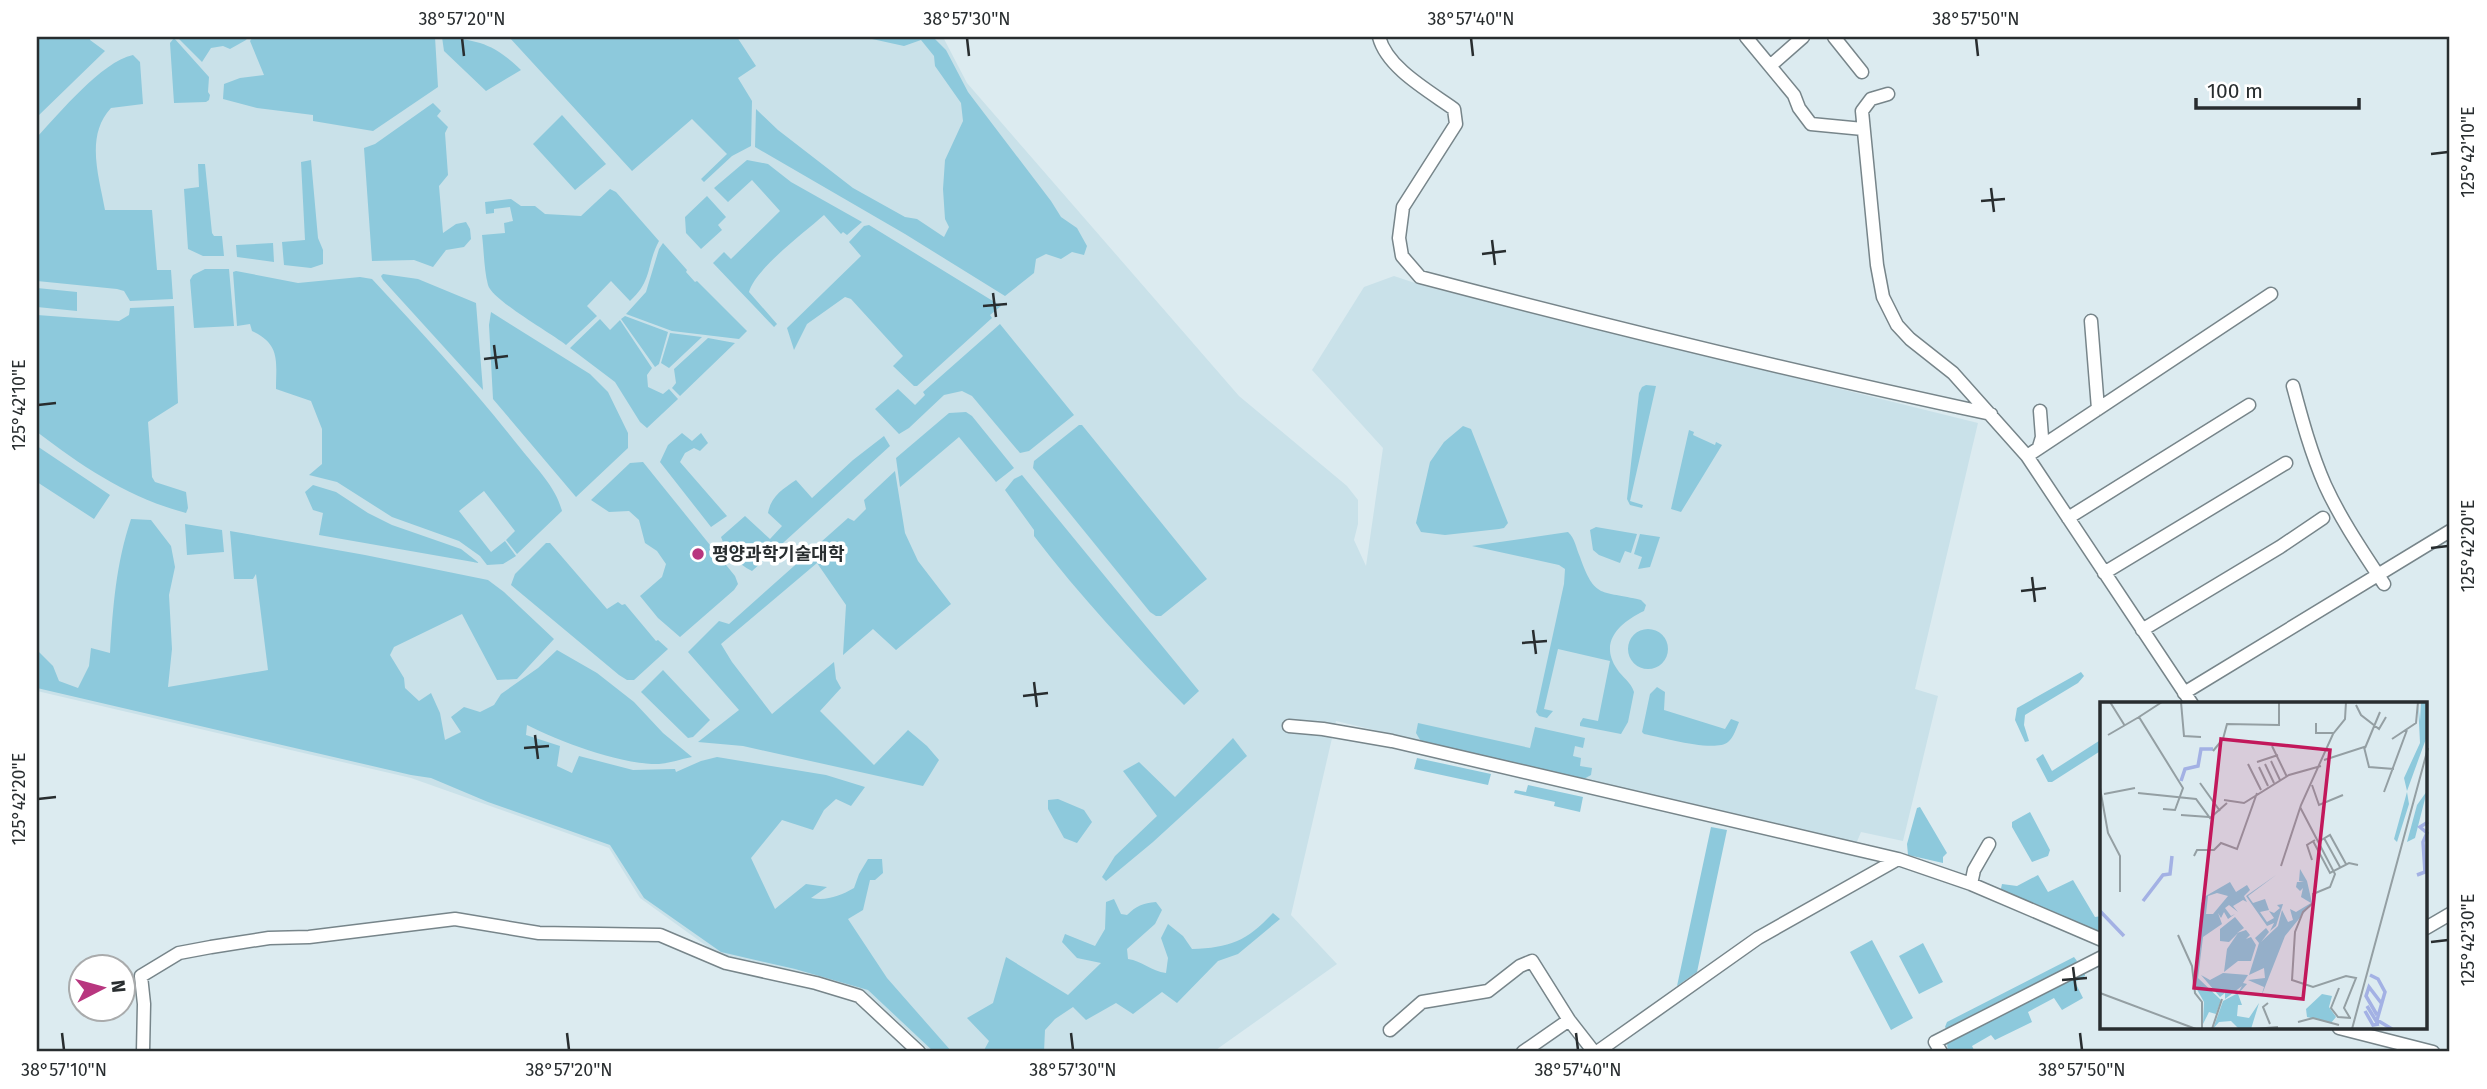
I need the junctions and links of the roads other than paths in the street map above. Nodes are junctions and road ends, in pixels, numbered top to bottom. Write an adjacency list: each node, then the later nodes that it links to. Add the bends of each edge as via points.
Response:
1 (1379, 37): 15 (street, via 1391,61 1454,109 1455,124 1402,207 1402,256 1420,277 1663,341)
2 (1746, 37): 5 (street)
3 (1803, 37): 5 (street)
4 (1833, 37): 6 (street)
5 (1770, 66): 8 (street, via 1811,124)
6 (1862, 72)
7 (1888, 94): 8 (street, via 1871,99 1862,111)
8 (1863, 129): 15 (street, via 1883,297 1897,326 1953,373)
9 (2271, 294): 13 (street)
10 (2091, 321): 13 (street)
11 (2293, 386): 23 (street, via 2325,485)
12 (2249, 405): 19 (street)
13 (2098, 409): 16 (street)
14 (2040, 411): 16 (street)
15 (1992, 414): 17 (street)
16 (2039, 447): 17 (street)
17 (2026, 456): 19 (street)
18 (2286, 463): 22 (street)
19 (2068, 518): 22 (street)
20 (2323, 518): 24 (street)
21 (2450, 531): 23 (street)
22 (2104, 573): 24 (street)
23 (2381, 579): 25 (street)
24 (2142, 629): 25 (street)
25 (2188, 699)
26 (1289, 726): 28 (street, via 1392,741)
27 (1989, 844): 29 (street)
28 (1898, 859): 29 (street); 41 (street, via 1758,938)
29 (1970, 884): 32 (street)
30 (2450, 914): 31 (street)
31 (2428, 928)
32 (2100, 939)
33 (2100, 958): 42 (street, via 1935,1042)
34 (1569, 1020): 35 (street, via 1532,961 1488,990 1422,1002); 40 (street); 41 (street)
35 (1390, 1030)
36 (2344, 1030): 37 (street)
37 (2386, 1047): 43 (street)
38 (143, 1052): 39 (street, via 141,976 179,953 270,938 455,919 539,933 660,935 726,963 859,996)
39 (919, 1052)
40 (1523, 1052)
41 (1595, 1052)
42 (1941, 1052)
43 (2433, 1052)

